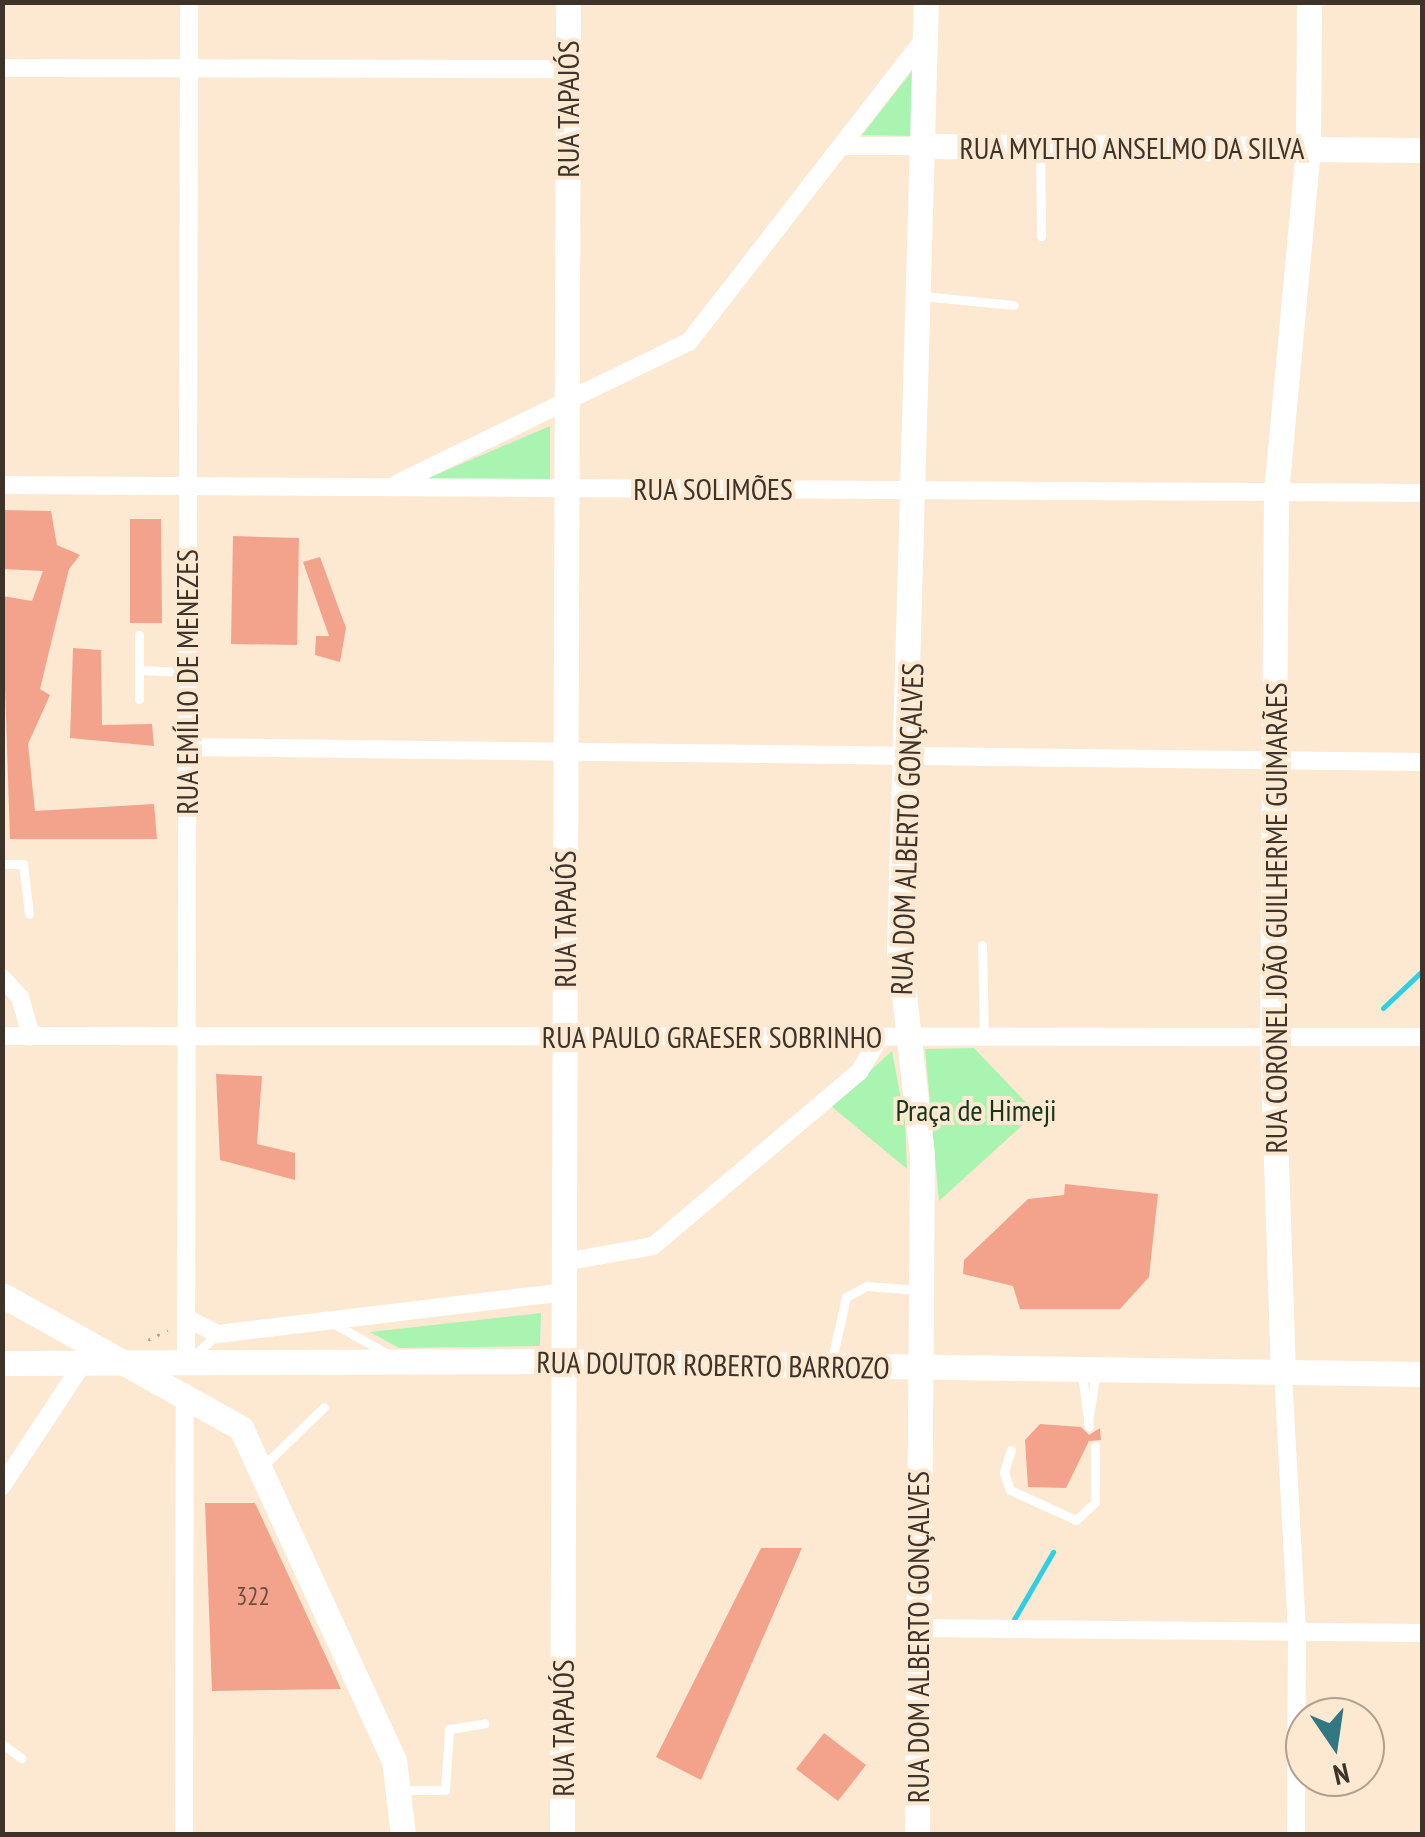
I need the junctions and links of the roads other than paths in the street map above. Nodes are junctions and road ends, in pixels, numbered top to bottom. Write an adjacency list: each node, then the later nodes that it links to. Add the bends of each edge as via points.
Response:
1 (189, 2): 7 (street, RUA EMÍLIO DE MENEZES)
2 (568, 2): 8 (main road, RUA TAPAJÓS)
3 (926, 2): 5 (main road, RUA DOM ALBERTO GONÇALVES)
4 (1310, 2): 12 (main road, RUA CORONEL JOÃO GUILHERME GUIMARÃES)
5 (925, 38): 9 (street); 10 (main road, RUA DOM ALBERTO GONÇALVES)
6 (2, 68): 7 (street)
7 (189, 68): 8 (street); 19 (street, RUA EMÍLIO DE MENEZES)
8 (568, 69): 17 (main road, RUA TAPAJÓS)
9 (842, 146): 10 (street, RUA MYLTHO ANSELMO DA SILVA); 17 (street, via 689,342)
10 (922, 146): 11 (main road, RUA MYLTHO ANSELMO DA SILVA); 15 (main road, RUA DOM ALBERTO GONÇALVES)
11 (1040, 147): 12 (main road, RUA MYLTHO ANSELMO DA SILVA); 14 (lane)
12 (1308, 149): 13 (main road, RUA MYLTHO ANSELMO DA SILVA); 23 (main road, RUA CORONEL JOÃO GUILHERME GUIMARÃES)
13 (1422, 150)
14 (1041, 236)
15 (920, 296): 16 (lane); 22 (main road, RUA DOM ALBERTO GONÇALVES)
16 (1014, 304)
17 (567, 404): 20 (street); 21 (main road, RUA TAPAJÓS)
18 (2, 485): 19 (street, RUA SOLIMÕES)
19 (188, 486): 20 (street, RUA SOLIMÕES); 27 (street, RUA EMÍLIO DE MENEZES)
20 (390, 487): 21 (street, RUA SOLIMÕES)
21 (567, 488): 22 (street, RUA SOLIMÕES); 30 (main road, RUA TAPAJÓS)
22 (915, 490): 23 (street, RUA SOLIMÕES); 31 (main road, RUA DOM ALBERTO GONÇALVES)
23 (1276, 492): 24 (street, RUA SOLIMÕES); 32 (main road, RUA CORONEL JOÃO GUILHERME GUIMARÃES)
24 (1422, 493)
25 (140, 635): 26 (lane)
26 (140, 670): 27 (lane); 28 (lane)
27 (188, 672): 29 (street, RUA EMÍLIO DE MENEZES)
28 (139, 698)
29 (187, 747): 30 (street); 40 (street, RUA EMÍLIO DE MENEZES)
30 (566, 751): 31 (street); 41 (main road, RUA TAPAJÓS)
31 (905, 756): 32 (street); 43 (main road, RUA DOM ALBERTO GONÇALVES, via 899,967)
32 (1274, 760): 33 (street); 45 (main road, RUA CORONEL JOÃO GUILHERME GUIMARÃES)
33 (1422, 762)
34 (2, 864): 35 (lane, via 23,864)
35 (29, 914)
36 (982, 945): 44 (lane)
37 (2, 978): 39 (street, via 20,997)
38 (2, 1036): 39 (street, RUA PAULO GRAESER SOBRINHO)
39 (30, 1036): 40 (street, RUA PAULO GRAESER SOBRINHO)
40 (186, 1037): 41 (street, RUA PAULO GRAESER SOBRINHO); 51 (street, RUA EMÍLIO DE MENEZES)
41 (565, 1037): 42 (street, RUA PAULO GRAESER SOBRINHO); 47 (main road, RUA TAPAJÓS)
42 (880, 1037): 43 (street, RUA PAULO GRAESER SOBRINHO); 47 (street, via 859,1072 653,1246)
43 (907, 1037): 44 (street, RUA PAULO GRAESER SOBRINHO); 48 (main road, RUA DOM ALBERTO GONÇALVES, via 922,1155)
44 (984, 1037): 45 (street, RUA PAULO GRAESER SOBRINHO)
45 (1272, 1037): 46 (street, RUA PAULO GRAESER SOBRINHO); 65 (main road, RUA CORONEL JOÃO GUILHERME GUIMARÃES)
46 (1422, 1037)
47 (564, 1262): 49 (main road, RUA TAPAJÓS)
48 (920, 1290): 62 (lane, via 867,1286 846,1296); 63 (main road, RUA DOM ALBERTO GONÇALVES)
49 (564, 1292): 52 (street); 61 (main road, RUA TAPAJÓS)
50 (2, 1295): 54 (main road)
51 (186, 1318): 53 (street); 57 (street, RUA EMÍLIO DE MENEZES)
52 (328, 1320): 53 (street); 56 (lane)
53 (218, 1334): 57 (lane)
54 (76, 1336): 55 (main road); 60 (main road)
55 (128, 1352): 57 (main road, RUA DOUTOR ROBERTO BARROZO); 60 (main road, RUA DOUTOR ROBERTO BARROZO); 67 (main road)
56 (400, 1361): 58 (main road, RUA DOUTOR ROBERTO BARROZO); 61 (main road, RUA DOUTOR ROBERTO BARROZO)
57 (186, 1362): 58 (main road, RUA DOUTOR ROBERTO BARROZO)
58 (219, 1362): 67 (main road)
59 (2, 1363): 60 (main road, RUA DOUTOR ROBERTO BARROZO)
60 (83, 1363): 73 (street)
61 (564, 1367): 62 (main road, RUA DOUTOR ROBERTO BARROZO); 83 (main road, RUA TAPAJÓS)
62 (830, 1369): 63 (main road, RUA DOUTOR ROBERTO BARROZO)
63 (920, 1370): 64 (main road, RUA DOUTOR ROBERTO BARROZO); 74 (main road, RUA DOM ALBERTO GONÇALVES)
64 (1088, 1371): 65 (main road, RUA DOUTOR ROBERTO BARROZO); 69 (lane)
65 (1283, 1373): 66 (main road, RUA DOUTOR ROBERTO BARROZO); 75 (street, RUA CORONEL JOÃO GUILHERME GUIMARÃES)
66 (1422, 1374)
67 (185, 1392): 72 (main road, via 232,1418); 81 (street)
68 (324, 1407): 72 (lane)
69 (1088, 1424)
70 (1095, 1446): 71 (lane, via 1096,1502 1076,1520 1010,1490 1004,1472)
71 (1011, 1450)
72 (262, 1468): 80 (main road)
73 (2, 1486)
74 (918, 1628): 75 (street); 84 (main road, RUA DOM ALBERTO GONÇALVES)
75 (1297, 1632): 76 (street); 85 (street, RUA CORONEL JOÃO GUILHERME GUIMARÃES)
76 (1422, 1634)
77 (485, 1722): 80 (lane, via 449,1729 445,1790)
78 (2, 1744): 79 (lane)
79 (22, 1758)
80 (402, 1790): 82 (main road)
81 (184, 1834)
82 (403, 1834)
83 (562, 1834)
84 (917, 1834)
85 (1296, 1834)

